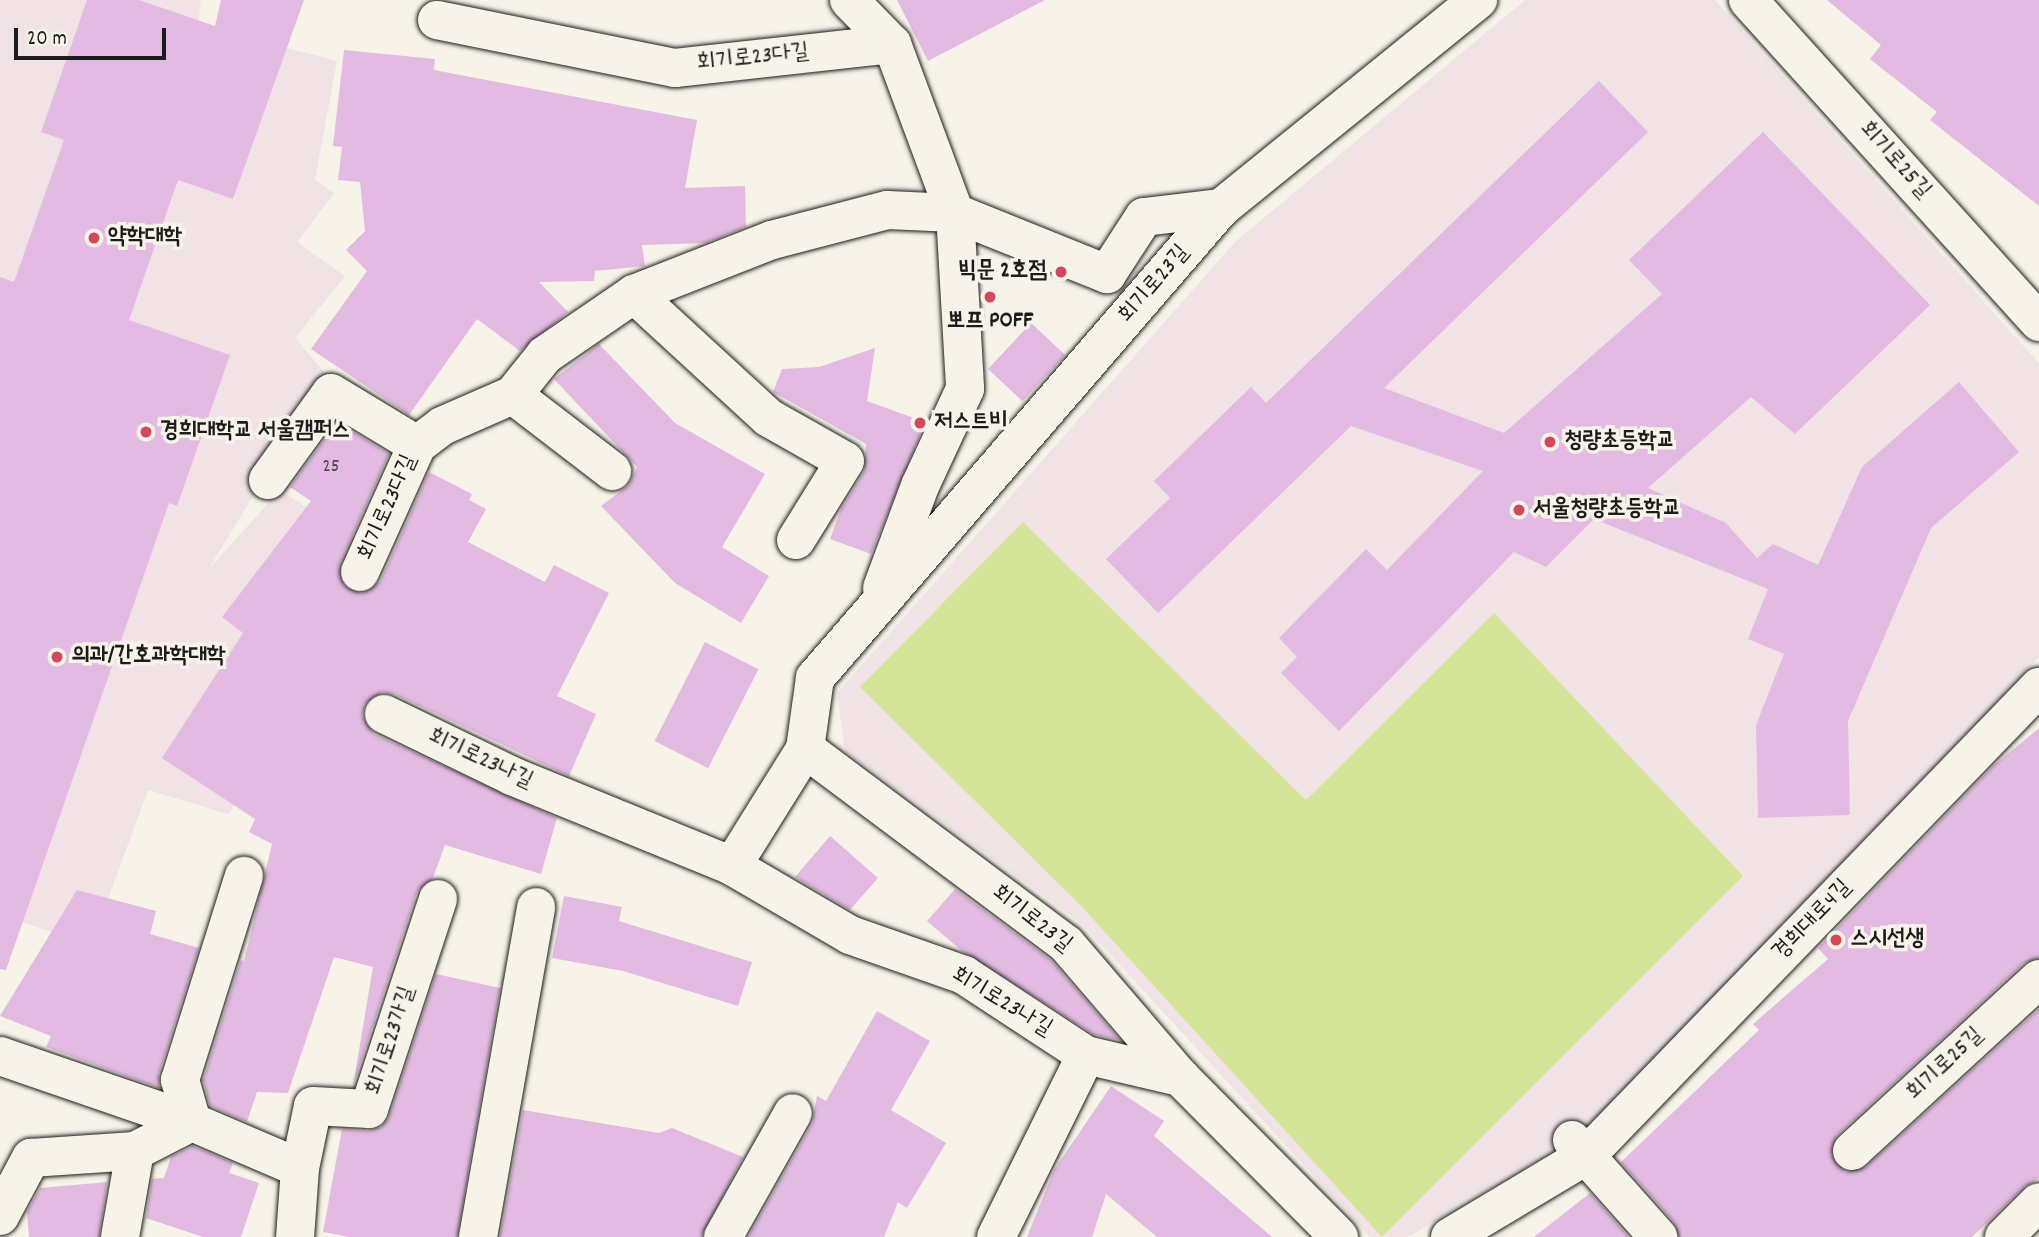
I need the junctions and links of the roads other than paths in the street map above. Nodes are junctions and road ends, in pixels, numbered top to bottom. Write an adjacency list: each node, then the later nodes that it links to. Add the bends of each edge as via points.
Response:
1 (849, 0): 5 (street)
2 (1478, 0): 6 (street, 회기로23길)
3 (1748, 0): 9 (street, 회기로25길)
4 (438, 20): 5 (street, 회기로23다길, via 675,68)
5 (892, 44): 7 (street)
6 (1221, 208): 7 (street, 회기로23다길, via 1144,217 1107,274); 16 (street, 회기로23길)
7 (955, 213): 8 (street, 회기로23다길, via 887,210 772,240); 16 (street, 회기로23길, via 965,389 920,486)
8 (634, 294): 10 (street, 회기로23다길, via 545,355); 14 (street, via 769,418 845,461)
9 (2039, 323)
10 (513, 395): 11 (street, 회기로23다길, via 442,426); 12 (street)
11 (417, 445): 13 (street, 회기로23다길, via 331,393); 15 (street, 회기로23다길)
12 (612, 471)
13 (268, 481)
14 (796, 540)
15 (360, 572)
16 (873, 614): 19 (street, 회기로23길, via 815,678)
17 (2039, 687): 30 (street, 경희대로4길, via 1971,740)
18 (384, 714): 20 (street, 회기로23나길, via 512,776)
19 (805, 749): 20 (street); 27 (street, 회기로23길, via 1066,944)
20 (732, 866): 25 (street, 회기로23나길, via 850,934 964,975)
21 (244, 876): 29 (street, via 180,1080)
22 (438, 899): 33 (street, 회기로23가길, via 369,1109 313,1106)
23 (536, 907): 38 (street)
24 (2039, 979): 32 (street, 회기로25길)
25 (1086, 1055): 27 (street); 40 (street)
26 (0, 1056): 29 (street)
27 (1180, 1077): 41 (street, 회기로23길)
28 (793, 1113): 39 (street)
29 (191, 1122): 31 (street); 33 (street)
30 (1580, 1148): 42 (street, 경희대로4길); 43 (street)
31 (135, 1151): 35 (street, via 31,1158); 36 (street)
32 (1852, 1152)
33 (300, 1168): 37 (street, 회기로23가길)
34 (2039, 1202): 44 (street)
35 (0, 1216)
36 (120, 1237)
37 (295, 1237)
38 (478, 1237)
39 (723, 1237)
40 (996, 1237)
41 (1339, 1237)
42 (1450, 1237)
43 (1658, 1237)
44 (2004, 1237)

